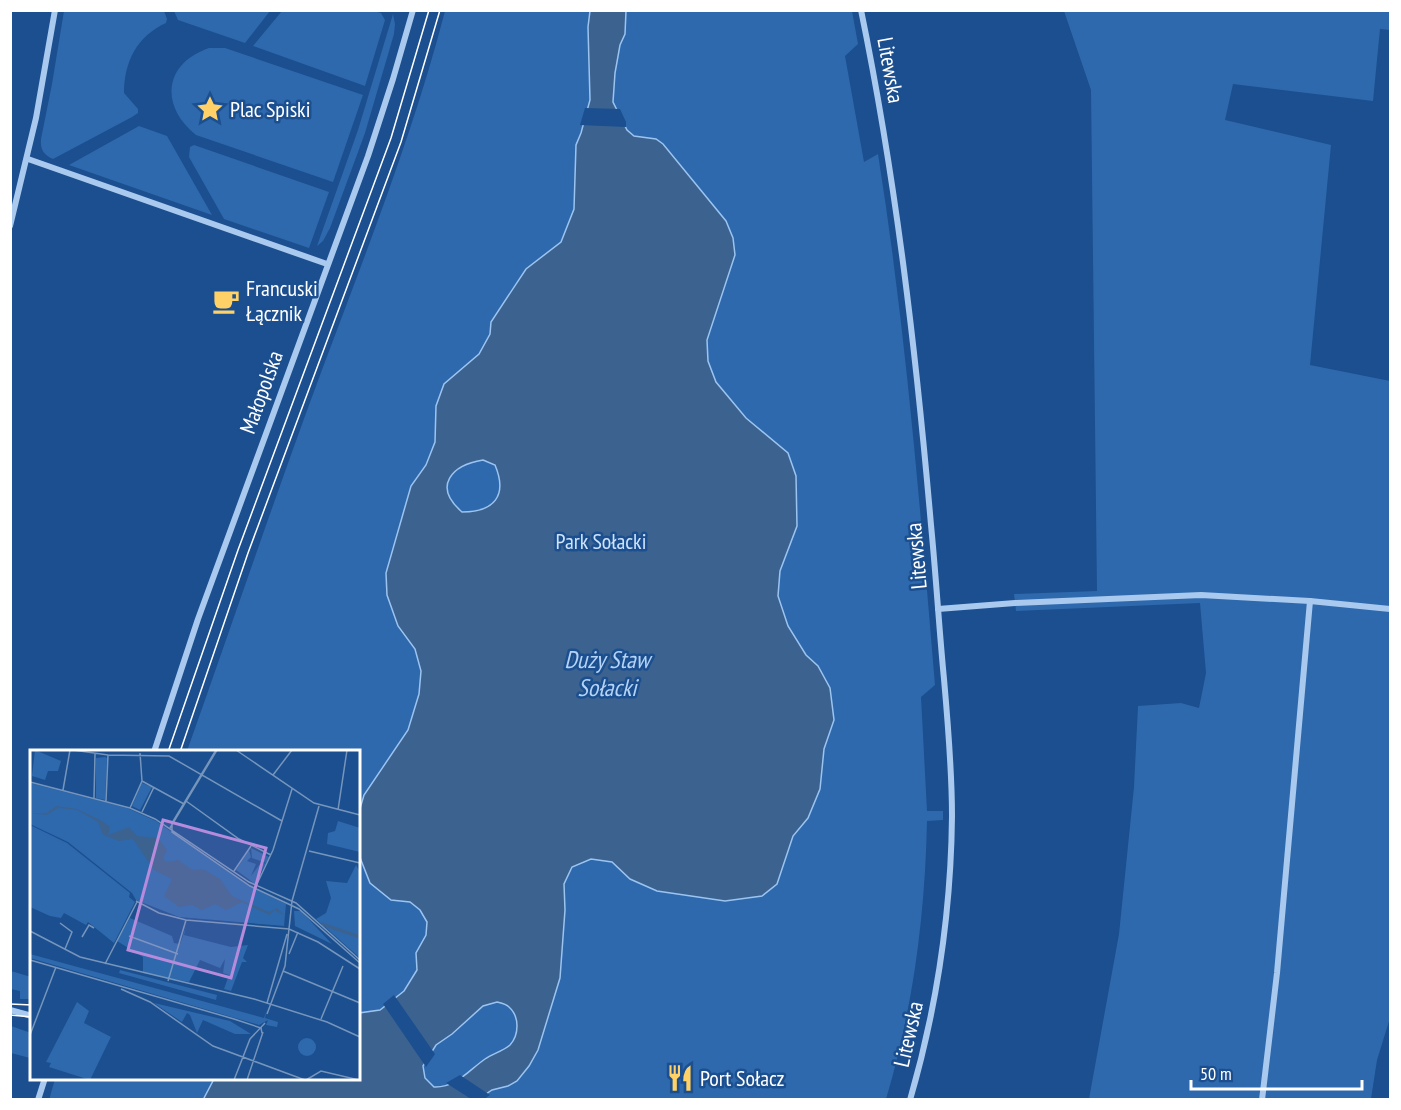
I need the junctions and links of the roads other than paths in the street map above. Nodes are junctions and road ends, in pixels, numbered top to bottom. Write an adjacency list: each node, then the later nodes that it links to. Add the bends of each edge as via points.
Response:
1 (55, 10): 4 (street)
2 (412, 10): 6 (street, Małopolska, via 368,156)
3 (861, 10): 8 (street, Litewska, via 902,254)
4 (28, 159): 5 (street); 6 (street)
5 (10, 226)
6 (327, 264): 10 (street, Małopolska)
7 (1311, 601): 8 (street, via 1201,595); 9 (street); 16 (street)
8 (939, 609): 15 (street, Litewska, via 951,786 948,906 928,1032)
9 (1390, 609)
10 (155, 750)
11 (10, 1010): 12 (street)
12 (30, 1015)
13 (44, 1080): 14 (street)
14 (38, 1100)
15 (910, 1100)
16 (1262, 1100)

